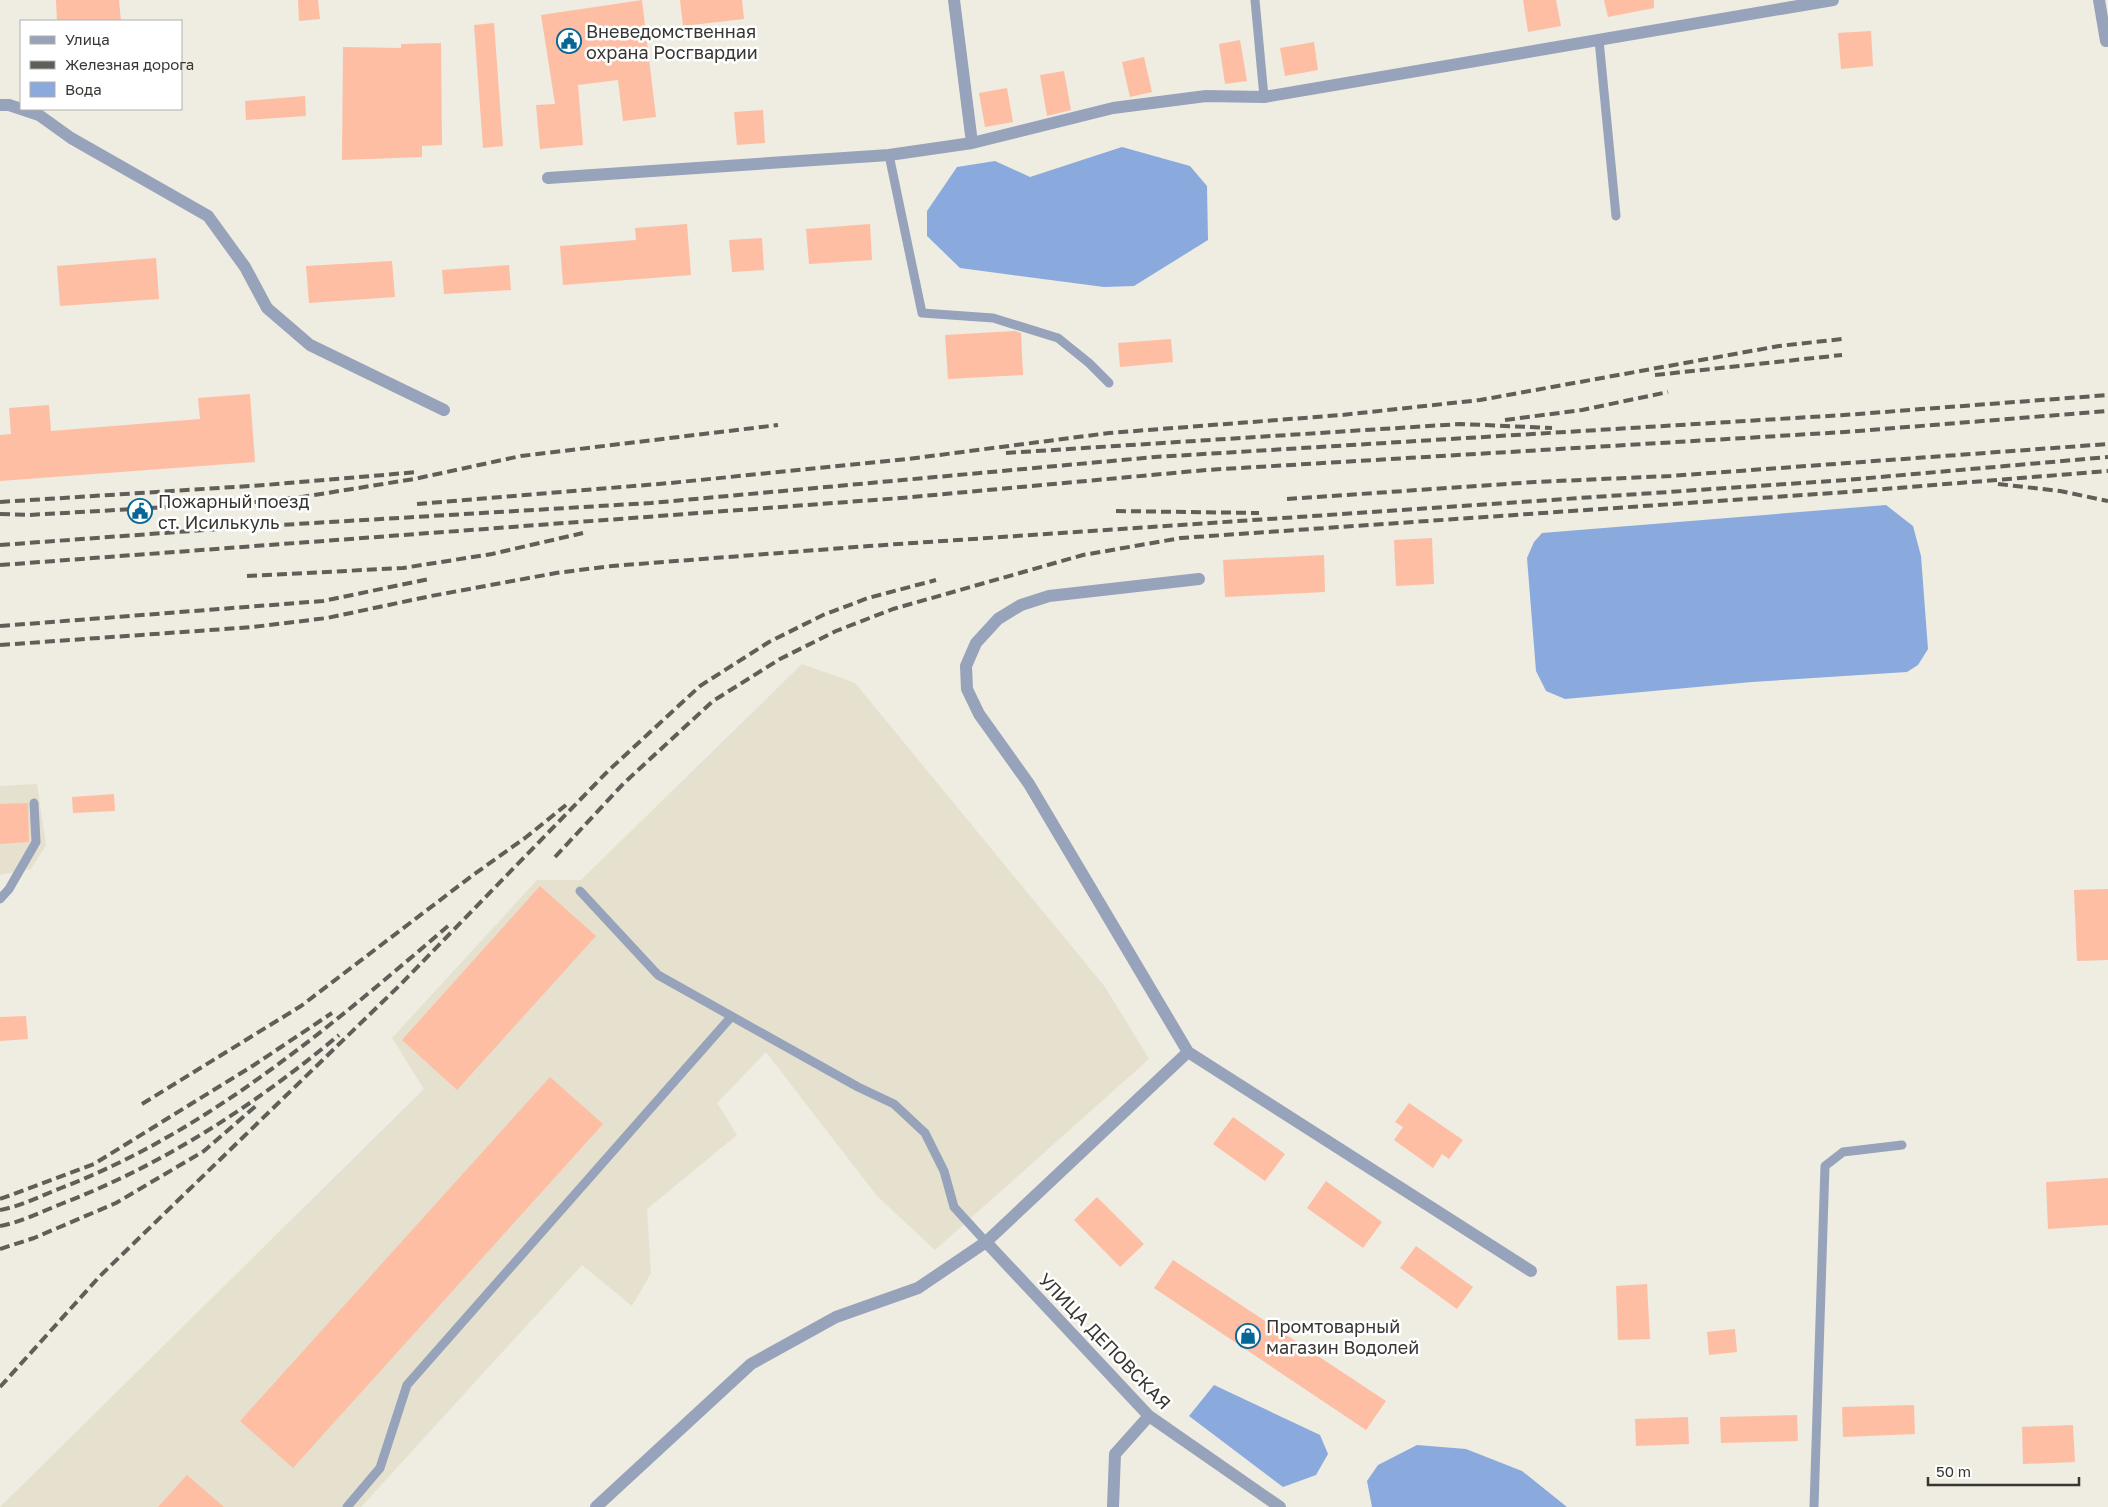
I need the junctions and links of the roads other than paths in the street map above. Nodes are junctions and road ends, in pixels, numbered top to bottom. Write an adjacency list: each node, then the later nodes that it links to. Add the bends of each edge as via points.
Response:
1 (954, 0): 11 (street)
2 (1255, 0): 7 (lane)
3 (1833, 0): 5 (street)
4 (2099, 0): 6 (street)
5 (1599, 40): 7 (street); 14 (lane)
6 (2106, 40)
7 (1264, 96): 11 (street, via 1206,96 1113,108)
8 (0, 105): 9 (street)
9 (20, 109)
10 (24, 110): 16 (street, via 39,115 71,138 208,216 245,267 267,308 310,345)
11 (972, 143): 12 (street)
12 (889, 155): 13 (street); 15 (lane, via 922,313 993,318 1058,338)
13 (548, 178)
14 (1616, 216)
15 (1109, 383)
16 (444, 410)
17 (1199, 579): 22 (street, via 1049,596 1021,605 998,619 976,643 966,666 967,689 979,714 1028,784)
18 (34, 803): 20 (lane, via 36,842)
19 (580, 890): 21 (lane, via 658,975)
20 (0, 899)
21 (731, 1017): 24 (lane, via 858,1088 894,1104 925,1133 944,1171 954,1206); 27 (lane, via 406,1385 380,1468)
22 (1188, 1052): 24 (street); 25 (street)
23 (1902, 1145): 31 (lane, via 1843,1152 1825,1166)
24 (986, 1242): 26 (street, УЛИЦА ДЕПОВСКАЯ); 28 (street, via 918,1288 836,1317 751,1364)
25 (1531, 1271)
26 (1149, 1416): 29 (street, via 1116,1454); 30 (street, УЛИЦА ДЕПОВСКАЯ)
27 (347, 1507)
28 (596, 1507)
29 (1113, 1507)
30 (1280, 1507)
31 (1814, 1507)

